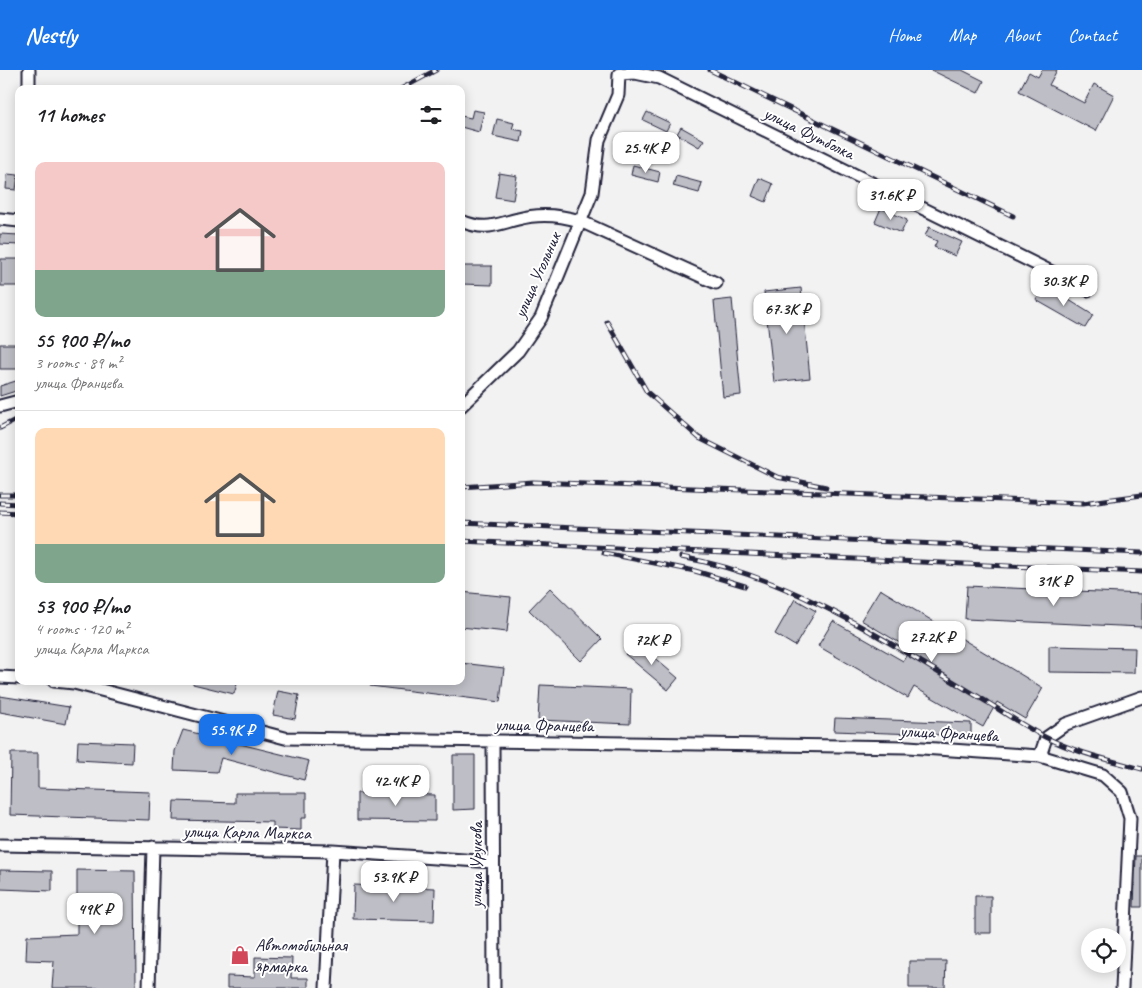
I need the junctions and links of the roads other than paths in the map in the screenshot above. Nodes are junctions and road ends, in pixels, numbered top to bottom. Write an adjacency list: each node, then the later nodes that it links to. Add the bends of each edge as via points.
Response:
1 (619, 74): 4 (street, улица Угольник, via 618,95 599,140 592,193); 7 (street, улица Футболка, via 635,73 658,78)
2 (0, 219): 3 (street)
3 (15, 221)
4 (580, 221): 5 (street, via 558,214 519,218 497,227); 6 (street); 9 (street, улица Угольник, via 541,318 518,351)
5 (465, 223)
6 (716, 283)
7 (1088, 290)
8 (15, 401): 10 (street)
9 (465, 402)
10 (0, 406)
11 (0, 677): 12 (street)
12 (15, 678)
13 (82, 685): 15 (street, улица Францева, via 285,738)
14 (1142, 697): 16 (street, via 1066,724 1046,738)
15 (493, 742): 16 (street, улица Францева, via 908,748); 20 (street, улица Урукова)
16 (1040, 756): 24 (street, улица Францева, via 1102,775 1122,792 1130,818)
17 (0, 845): 18 (street, улица Карла Маркса)
18 (153, 847): 19 (street, улица Карла Маркса); 21 (street)
19 (333, 851): 20 (street, улица Карла Маркса); 22 (street)
20 (493, 862): 23 (street, улица Урукова)
21 (149, 988)
22 (326, 988)
23 (494, 988)
24 (1122, 988)

